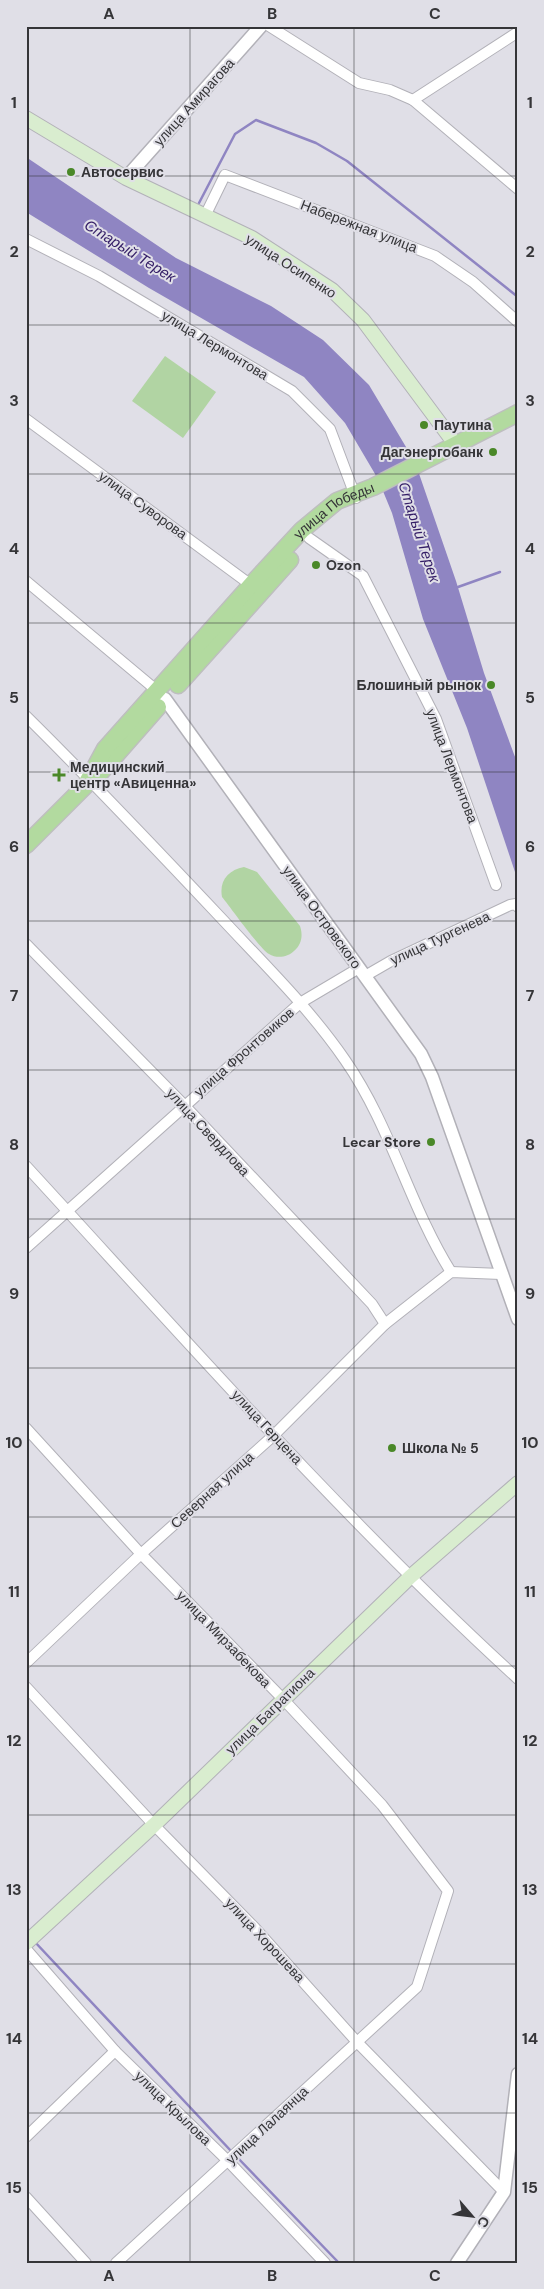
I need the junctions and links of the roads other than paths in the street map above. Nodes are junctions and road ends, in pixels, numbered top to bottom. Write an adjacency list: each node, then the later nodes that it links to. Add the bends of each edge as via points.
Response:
1 (261, 26): 6 (street, улица Амирагова)
2 (269, 26): 4 (street, via 359,83 390,90)
3 (518, 32): 4 (street)
4 (413, 100): 7 (street)
5 (26, 118): 6 (main road)
6 (126, 178): 8 (main road, улица Осипенко)
7 (518, 189)
8 (205, 216): 10 (street, Набережная улица, via 225,175 435,256 473,282); 13 (main road, улица Осипенко, via 252,238 332,290 363,320)
9 (26, 239): 14 (street, улица Лермонтова, via 99,276 292,391 330,429)
10 (518, 322)
11 (518, 413): 13 (main road, улица Победы)
12 (26, 419): 17 (street, улица Суворова)
13 (456, 445): 14 (main road, улица Победы)
14 (355, 496): 15 (main road, улица Победы); 17 (main road, улица Победы, via 337,501 302,530)
15 (309, 538): 17 (main road, улица Победы); 22 (street, улица Лермонтова, via 363,576 436,719)
16 (26, 581): 18 (street, улица Островского)
17 (255, 588): 18 (main road, улица Победы)
18 (161, 694): 20 (main road, улица Победы); 25 (street, улица Островского)
19 (26, 716): 20 (street)
20 (91, 780): 21 (main road, улица Победы); 26 (street)
21 (26, 846)
22 (496, 885)
23 (517, 906): 25 (street, улица Тургенева)
24 (26, 944): 27 (street, улица Свердлова)
25 (362, 972): 26 (street, улица Фронтовиков); 32 (street, улица Островского, via 421,1054 432,1077)
26 (300, 1003): 27 (street, улица Фронтовиков); 31 (street, via 345,1060 385,1129 434,1244)
27 (184, 1105): 29 (street, улица Фронтовиков); 34 (street, улица Свердлова, via 372,1304)
28 (26, 1166): 29 (street, улица Герцена)
29 (67, 1210): 30 (street, улица Фронтовиков); 36 (street, улица Герцена)
30 (26, 1248)
31 (451, 1272): 32 (street); 34 (street, Северная улица)
32 (501, 1274): 33 (street, улица Островского)
33 (518, 1319)
34 (385, 1324): 36 (street, Северная улица)
35 (26, 1428): 38 (street, улица Мирзабекова)
36 (273, 1436): 38 (street, Северная улица); 39 (street, улица Герцена)
37 (518, 1483): 39 (main road, улица Багратиона)
38 (141, 1554): 40 (street, Северная улица); 43 (street, улица Мирзабекова)
39 (410, 1577): 41 (street, улица Герцена); 43 (main road, улица Багратиона)
40 (26, 1663)
41 (518, 1679)
42 (26, 1687): 44 (street, улица Хорошева)
43 (282, 1699): 44 (main road, улица Багратиона); 47 (street, улица Мирзабекова, via 382,1805 448,1891)
44 (154, 1824): 45 (main road, улица Багратиона); 48 (street, улица Хорошева, via 255,1928)
45 (26, 1943)
46 (26, 1949): 49 (street, улица Крылова)
47 (417, 1987): 48 (street, улица Лалаянца)
48 (357, 2042): 52 (street, улица Лалаянца); 54 (street, улица Хорошева)
49 (115, 2051): 51 (street); 52 (street, улица Крылова)
50 (518, 2074): 54 (street)
51 (26, 2137)
52 (228, 2161): 57 (street, улица Лалаянца); 58 (street, улица Крылова)
53 (518, 2187): 54 (street)
54 (504, 2192): 59 (street)
55 (26, 2197): 56 (street)
56 (86, 2263)
57 (116, 2263)
58 (325, 2263)
59 (457, 2263)

